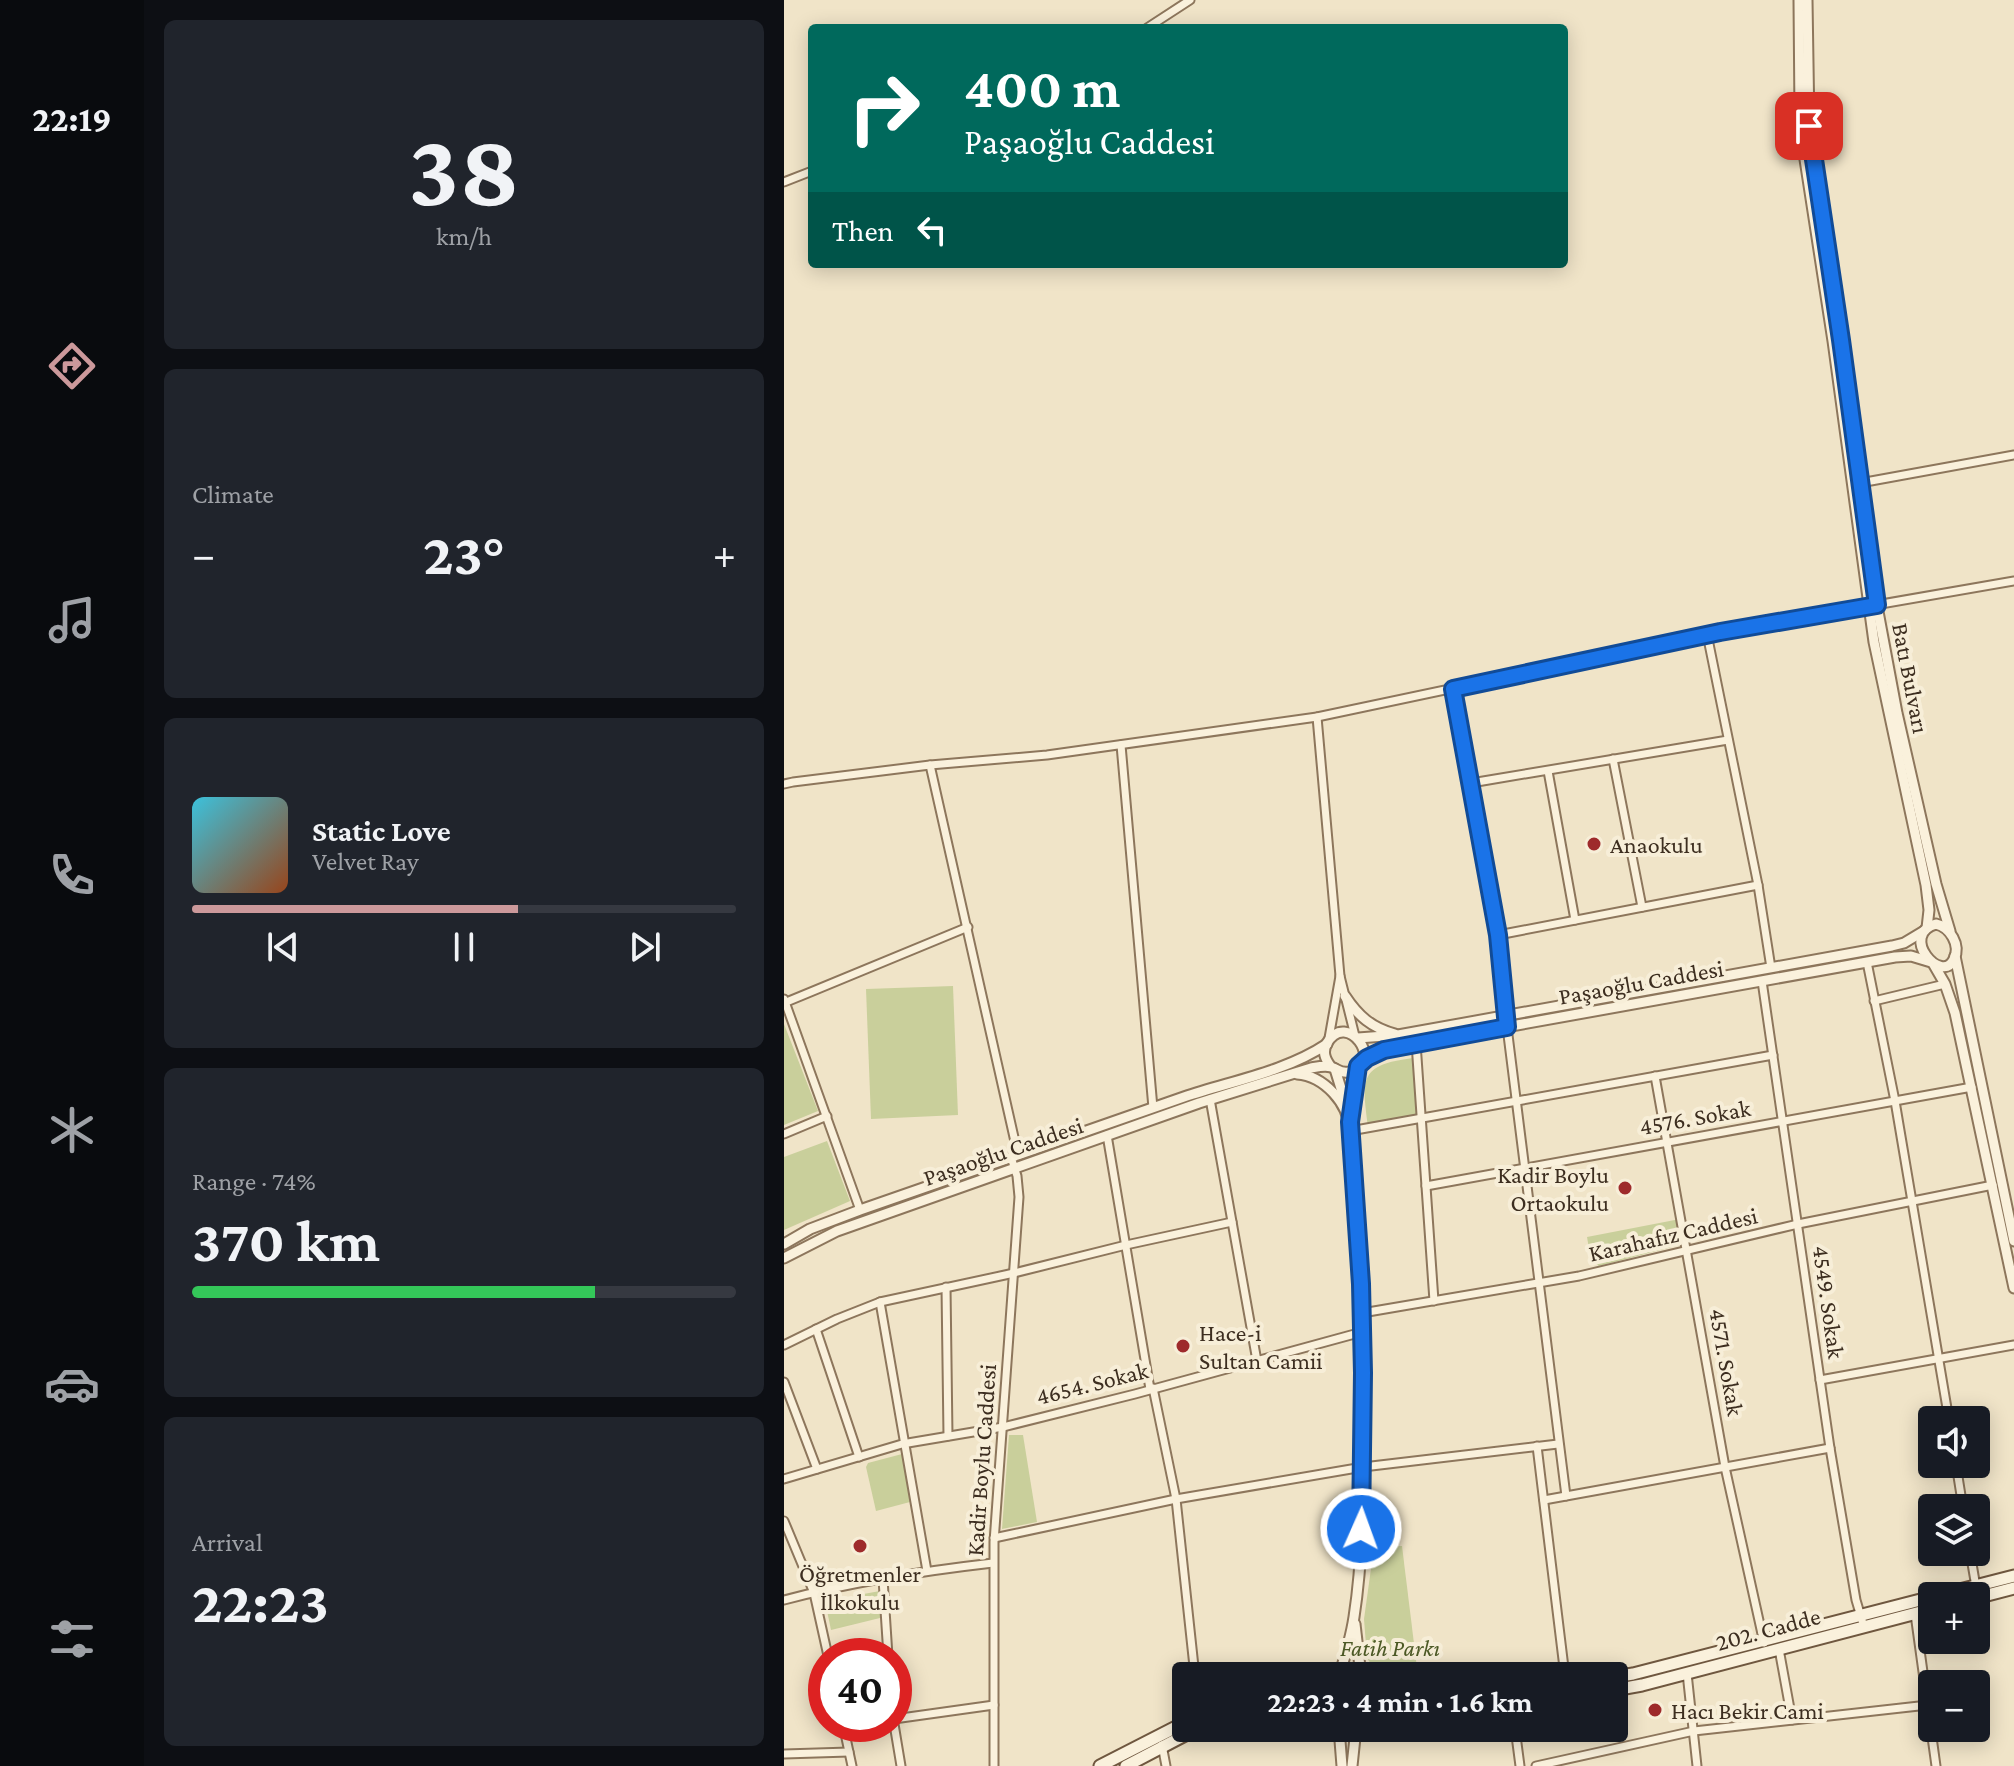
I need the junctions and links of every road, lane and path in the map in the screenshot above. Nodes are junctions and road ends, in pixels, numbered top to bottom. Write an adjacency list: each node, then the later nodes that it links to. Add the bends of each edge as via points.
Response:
1 (1190, 0): 4 (street)
2 (1799, 0): 10 (street, Batı Bulvarı, via 1802,140)
3 (1807, 0): 8 (street, Batı Bulvarı, via 1809,126)
4 (1153, 24)
5 (808, 173): 6 (street)
6 (784, 182)
7 (2014, 455): 8 (street)
8 (1860, 483): 10 (street, Batı Bulvarı)
9 (2014, 581): 10 (street)
10 (1873, 606): 11 (street); 25 (street, Batı Bulvarı, via 1884,692 1926,885); 26 (street, Batı Bulvarı)
11 (1707, 634): 12 (street); 14 (street)
12 (1453, 689): 13 (street); 19 (street)
13 (1317, 717): 15 (street); 32 (street)
14 (1728, 740): 16 (street); 21 (street)
15 (1121, 745): 17 (street); 53 (street)
16 (1613, 759): 18 (street); 22 (street)
17 (930, 765): 20 (street); 24 (street, Kadir Boylu Caddesi)
18 (1548, 771): 19 (street); 23 (street)
19 (1471, 783): 27 (street)
20 (784, 784)
21 (1758, 885): 22 (street); 31 (street)
22 (1642, 907): 23 (street)
23 (1575, 920): 27 (street)
24 (968, 927): 36 (street); 61 (street, Kadir Boylu Caddesi)
25 (1926, 929): 26 (street, via 1936,924); 30 (street, via 1922,945); 31 (street, Paşaoğlu Caddesi, via 1898,945)
26 (1950, 931): 28 (street)
27 (1498, 935): 38 (street)
28 (1955, 956): 30 (street, via 1947,966); 69 (street)
29 (1867, 962): 30 (street, Paşaoğlu Caddesi, via 1911,956); 33 (street, Paşaoğlu Caddesi); 37 (street)
30 (1932, 963): 34 (street)
31 (1771, 968): 38 (street, Paşaoğlu Caddesi)
32 (1340, 976): 35 (street); 42 (street)
33 (1762, 981): 39 (street, Paşaoğlu Caddesi); 44 (street, 4549. Sokak)
34 (1945, 984): 37 (street); 49 (street)
35 (1345, 996): 40 (street, via 1367,1023); 41 (street)
36 (784, 1001): 54 (street)
37 (1874, 1001): 52 (street)
38 (1506, 1015): 39 (street); 40 (street, Paşaoğlu Caddesi)
39 (1507, 1027): 43 (street, Paşaoğlu Caddesi); 51 (street)
40 (1398, 1035): 41 (street, Paşaoğlu Caddesi)
41 (1356, 1037): 42 (street, via 1338,1034); 45 (street, via 1364,1053)
42 (1328, 1042): 46 (street, via 1325,1055); 53 (street, Paşaoğlu Caddesi, via 1289,1063)
43 (1416, 1043): 45 (street, Paşaoğlu Caddesi, via 1384,1050); 55 (street)
44 (1773, 1055): 48 (street); 56 (street, 4549. Sokak)
45 (1360, 1064): 46 (street, via 1349,1072); 57 (street)
46 (1333, 1068): 47 (street, Paşaoğlu Caddesi); 57 (street)
47 (1291, 1074): 50 (street, Paşaoğlu Caddesi); 57 (street, via 1320,1081 1339,1101)
48 (1655, 1076): 51 (street); 60 (street, 4571. Sokak)
49 (1972, 1087): 52 (street, 4576. Sokak); 63 (street)
50 (1210, 1099): 59 (street, Paşaoğlu Caddesi); 67 (street)
51 (1516, 1101): 55 (street); 62 (street)
52 (1895, 1101): 56 (street, 4576. Sokak); 65 (street)
53 (1153, 1108): 61 (street, Paşaoğlu Caddesi)
54 (827, 1116): 58 (street); 66 (street)
55 (1421, 1118): 57 (street); 64 (street)
56 (1783, 1122): 60 (street, 4576. Sokak); 68 (street, 4549. Sokak)
57 (1350, 1126): 80 (street)
58 (784, 1134)
59 (1107, 1135): 61 (street, Paşaoğlu Caddesi); 71 (street)
60 (1668, 1142): 62 (street, 4576. Sokak); 72 (street, 4571. Sokak)
61 (1015, 1160): 66 (street, Paşaoğlu Caddesi); 73 (street, Paşaoğlu Caddesi, via 837,1231); 74 (street, Kadir Boylu Caddesi, via 1019,1197)
62 (1524, 1168): 64 (street, 4576. Sokak); 75 (street)
63 (1993, 1185): 65 (street, Karahafız Caddesi); 77 (street)
64 (1426, 1186): 78 (street)
65 (1913, 1201): 68 (street, Karahafız Caddesi); 85 (street)
66 (860, 1210): 70 (street, Paşaoğlu Caddesi)
67 (1232, 1222): 71 (street); 86 (street)
68 (1798, 1224): 72 (street, Karahafız Caddesi); 87 (street, 4549. Sokak)
69 (2014, 1241)
70 (784, 1244)
71 (1126, 1245): 74 (street); 89 (street)
72 (1688, 1251): 75 (street, Karahafız Caddesi); 99 (street, 4571. Sokak)
73 (784, 1258)
74 (1014, 1273): 76 (street); 91 (street, Kadir Boylu Caddesi)
75 (1539, 1283): 78 (street, Karahafız Caddesi); 94 (street)
76 (946, 1287): 79 (street); 92 (street)
77 (2014, 1288)
78 (1434, 1301): 80 (street, Karahafız Caddesi)
79 (880, 1302): 81 (street); 93 (street)
80 (1362, 1313): 82 (street)
81 (816, 1329): 83 (street); 97 (street)
82 (1362, 1332): 86 (street, 4654. Sokak); 98 (street)
83 (784, 1345)
84 (2014, 1345): 85 (street)
85 (1939, 1358): 87 (street); 90 (street)
86 (1257, 1361): 89 (street, 4654. Sokak)
87 (1820, 1380): 96 (street, 4549. Sokak)
88 (784, 1382): 100 (street)
89 (1152, 1389): 91 (street, 4654. Sokak); 103 (street)
90 (1947, 1406)
91 (1003, 1427): 92 (street, 4654. Sokak); 106 (street, Kadir Boylu Caddesi)
92 (948, 1436): 93 (street, 4654. Sokak)
93 (904, 1444): 97 (street, 4654. Sokak); 108 (street)
94 (1558, 1444): 95 (street); 102 (street)
95 (1537, 1446): 98 (street); 104 (street)
96 (1830, 1448): 99 (street); 120 (street, 4549. Sokak)
97 (859, 1457): 100 (street, 4654. Sokak)
98 (1363, 1467): 103 (street); 119 (street)
99 (1725, 1467): 102 (street); 123 (street, 4571. Sokak)
100 (817, 1469): 101 (street, 4654. Sokak)
101 (784, 1479)
102 (1566, 1496): 104 (street)
103 (1176, 1499): 106 (street); 125 (street)
104 (1544, 1500): 128 (street)
105 (784, 1521): 114 (street)
106 (994, 1538): 107 (street, Kadir Boylu Caddesi)
107 (993, 1563): 108 (street); 133 (street, Kadir Boylu Caddesi)
108 (927, 1571): 110 (street)
109 (2014, 1576): 111 (main road, 202. Cadde)
110 (883, 1579): 114 (street); 122 (street)
111 (1990, 1588)
112 (2014, 1588): 113 (main road, 202. Cadde)
113 (1990, 1592)
114 (814, 1593): 115 (street); 121 (street)
115 (784, 1600)
116 (1918, 1602): 120 (main road, 202. Cadde)
117 (1918, 1613): 118 (main road, 202. Cadde)
118 (1915, 1614): 120 (main road, 202. Cadde); 129 (street)
119 (1354, 1618): 126 (street); 127 (street)
120 (1862, 1621): 123 (main road, 202. Cadde); 124 (main road, 202. Cadde)
121 (824, 1638)
122 (887, 1638)
123 (1765, 1647): 124 (main road, 202. Cadde); 130 (main road, 202. Cadde); 131 (main road, 202. Cadde)
124 (1779, 1649): 136 (street)
125 (1193, 1662)
126 (1343, 1662)
127 (1359, 1662)
128 (1563, 1662)
129 (1923, 1670)
130 (1687, 1673): 132 (main road, 202. Cadde); 137 (street)
131 (1628, 1674)
132 (1628, 1688)
133 (994, 1705): 135 (street); 151 (street, Kadir Boylu Caddesi)
134 (1918, 1706): 136 (street)
135 (912, 1719)
136 (1792, 1720): 137 (street)
137 (1694, 1731): 158 (street); 159 (street)
138 (1172, 1732): 140 (main road)
139 (1172, 1737): 140 (main road)
140 (1162, 1740): 152 (main road); 153 (main road); 154 (street)
141 (847, 1742): 147 (street)
142 (897, 1742): 150 (street)
143 (1340, 1742): 155 (street)
144 (1355, 1742): 156 (street)
145 (1517, 1742): 157 (street)
146 (1933, 1742): 160 (street)
147 (849, 1752): 148 (street); 149 (street)
148 (784, 1754)
149 (852, 1766)
150 (901, 1766)
151 (994, 1766)
152 (1100, 1766)
153 (1126, 1766)
154 (1166, 1766)
155 (1342, 1766)
156 (1352, 1766)
157 (1520, 1766)
158 (1536, 1766)
159 (1697, 1766)
160 (1936, 1766)

